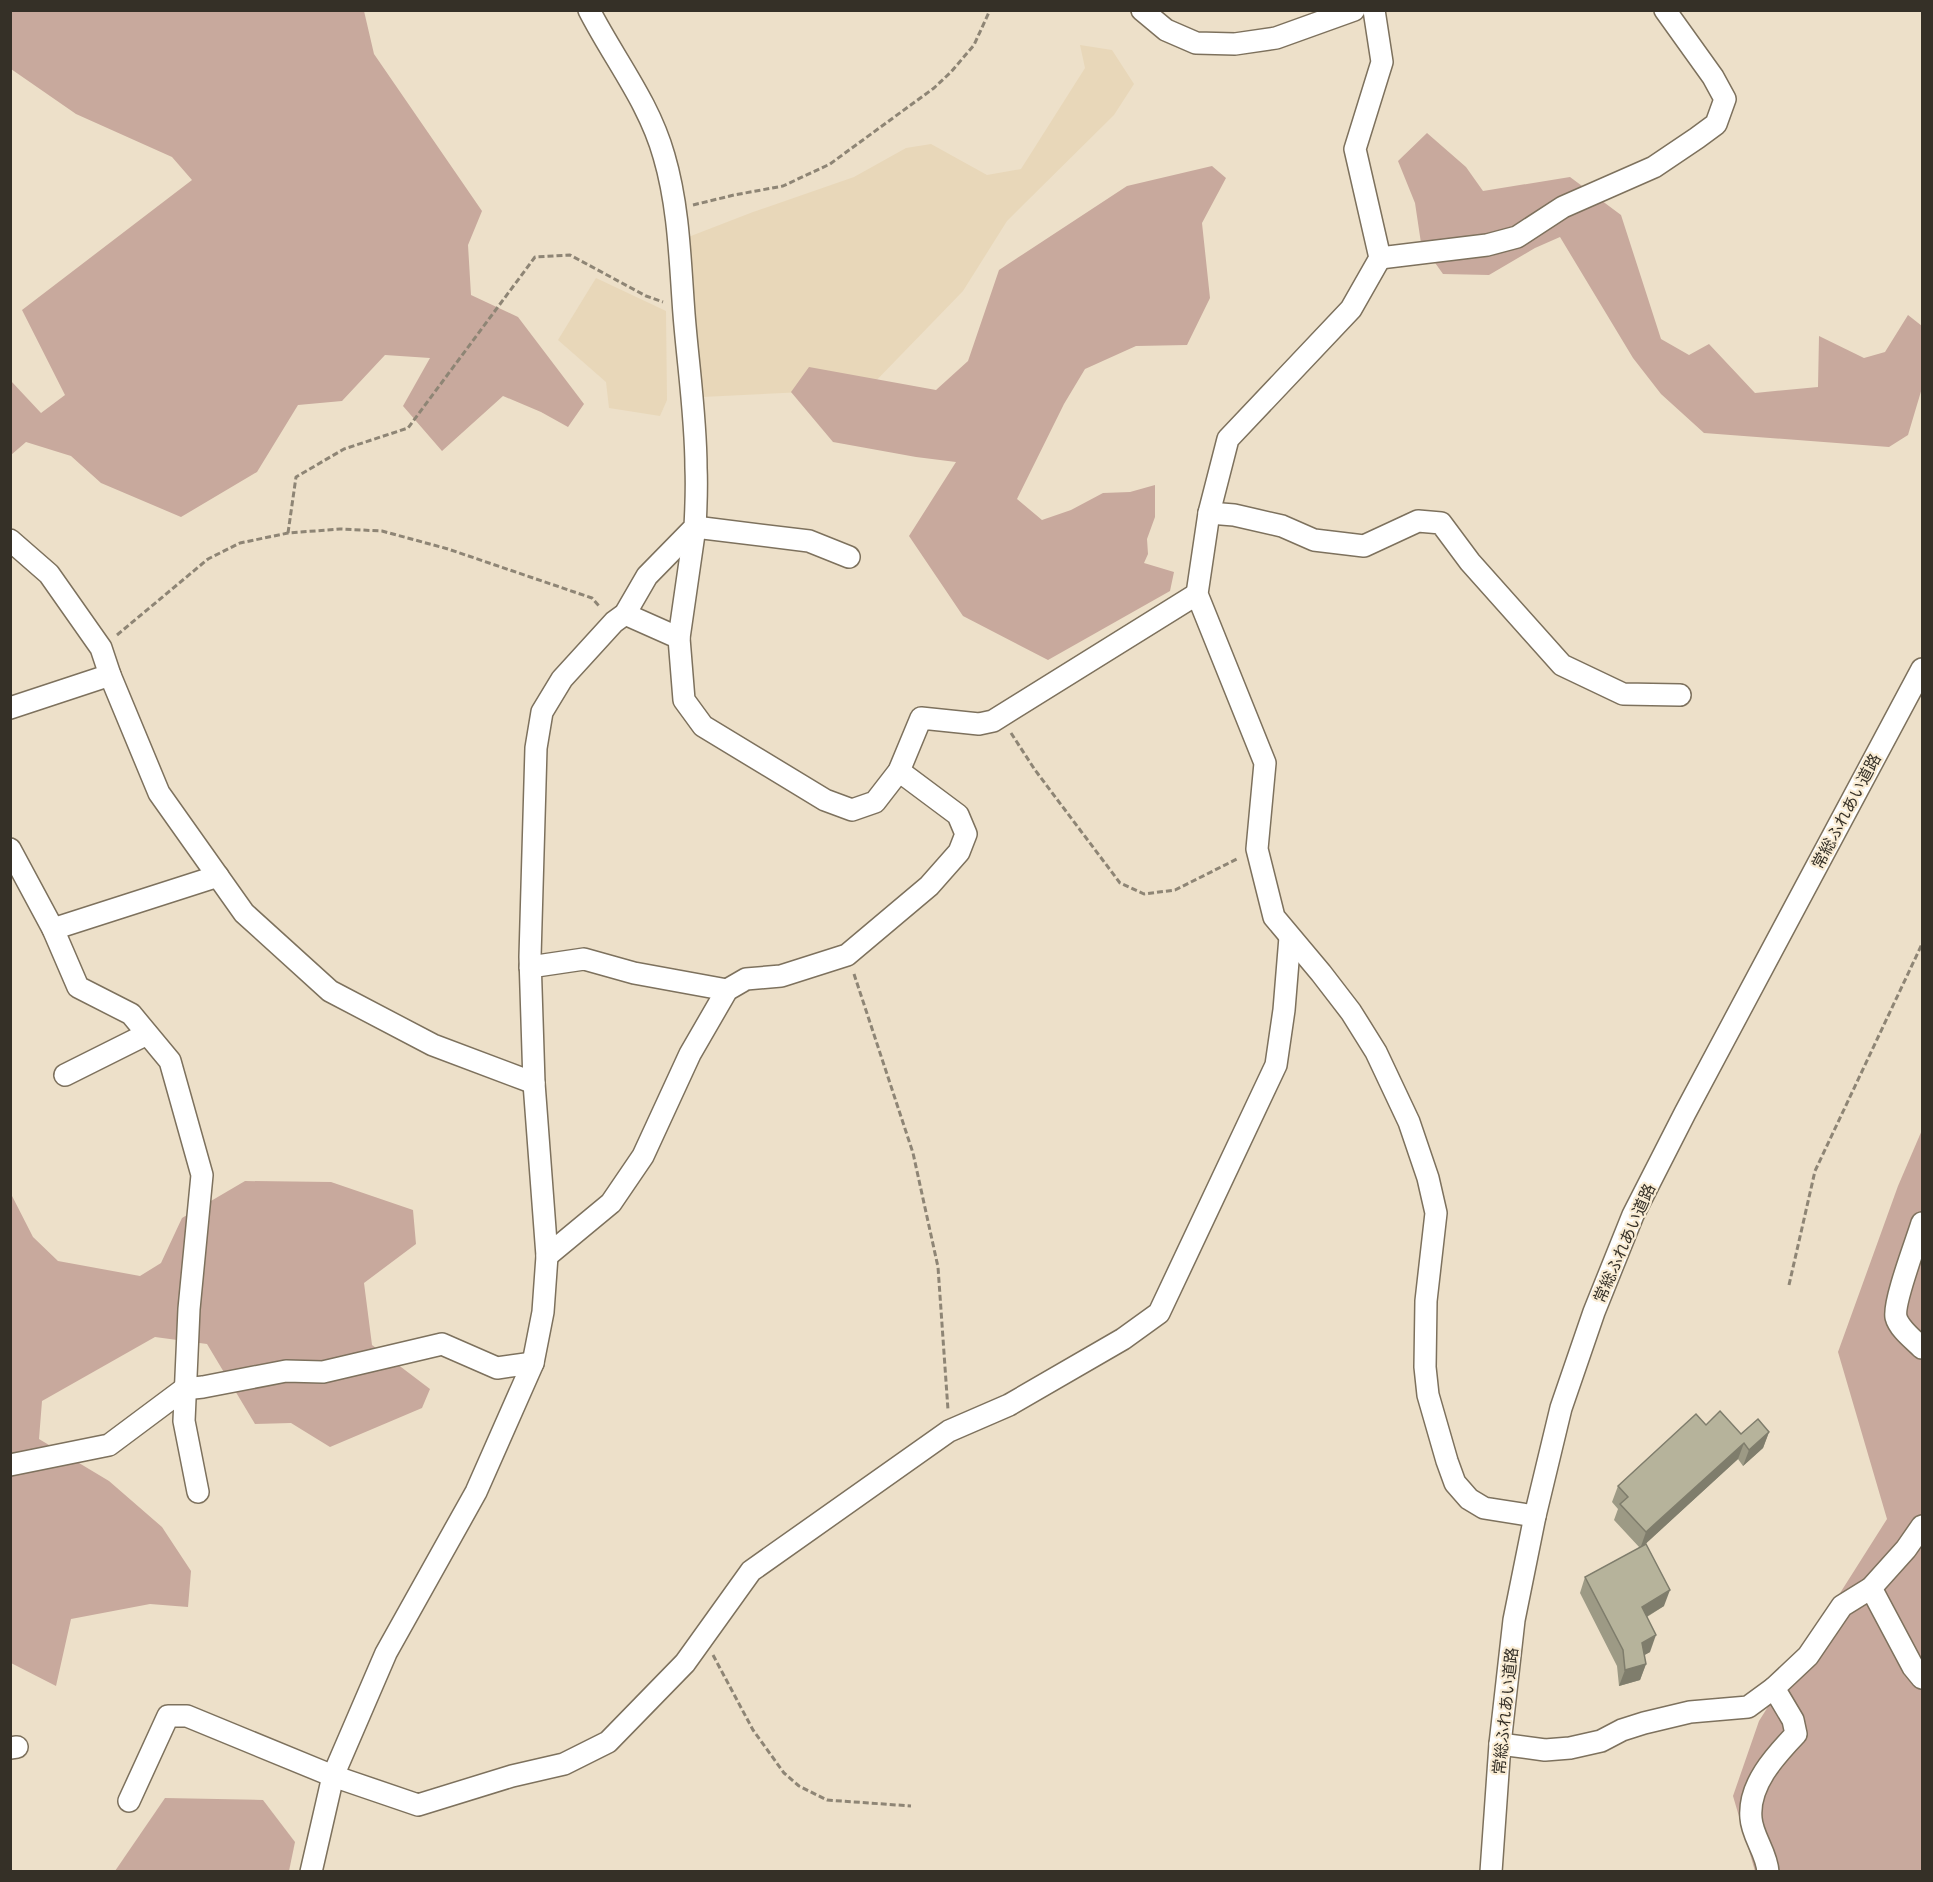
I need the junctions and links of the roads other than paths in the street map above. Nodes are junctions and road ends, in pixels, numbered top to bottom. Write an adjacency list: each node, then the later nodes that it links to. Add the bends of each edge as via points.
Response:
1 (589, 10): 8 (street, via 652,120 665,156 683,278 696,466)
2 (1142, 10): 3 (street, via 1166,30 1196,43 1235,44 1276,38)
3 (1354, 10)
4 (1374, 10): 6 (street, via 1382,62 1355,149)
5 (1665, 10): 6 (street, via 1725,99 1716,124 1654,167 1563,207 1517,237 1487,245)
6 (1380, 258): 7 (street, via 1351,309 1228,439)
7 (1209, 513): 11 (street); 16 (street, via 1282,526 1314,540 1364,546 1418,521 1442,522 1470,562 1562,665 1623,694)
8 (695, 527): 10 (street, via 809,541); 12 (street, via 646,576); 13 (street)
9 (10, 540): 15 (street, via 49,574 101,648)
10 (849, 557)
11 (1197, 594): 18 (street, via 993,721 979,724 921,718); 22 (street, via 1265,763 1257,849 1274,917)
12 (619, 618): 13 (street); 23 (street, via 562,679 542,712 536,748)
13 (679, 638): 18 (street, via 684,700 703,726 825,800 852,810 875,802)
14 (1923, 669): 35 (street, 常総ふれあい道路, via 1633,1215 1561,1408)
15 (110, 675): 17 (street); 20 (street, via 159,793)
16 (1680, 695)
17 (10, 708)
18 (899, 771): 24 (street, via 958,815 966,834 959,852 929,886 847,955 781,976 746,979)
19 (10, 849): 21 (street)
20 (218, 876): 21 (street); 27 (street, via 244,913 330,991 433,1045)
21 (53, 929): 25 (street, via 78,987 131,1014)
22 (1290, 937): 35 (street, via 1351,1012 1376,1052 1409,1122 1428,1178 1436,1213 1426,1301 1425,1367 1428,1395 1455,1483 1484,1508); 41 (street, via 1275,1065 1159,1313 1123,1340 1009,1406 949,1431 751,1571 685,1663 608,1742 564,1764 418,1804)
23 (530, 967): 24 (street, via 584,959 634,973); 27 (street)
24 (728, 990): 29 (street, via 690,1054 643,1156 611,1203)
25 (147, 1034): 26 (street); 32 (street, via 170,1061 202,1175)
26 (65, 1075)
27 (534, 1083): 29 (street)
28 (1923, 1223): 30 (street, via 1895,1316)
29 (547, 1256): 31 (street, via 543,1312)
30 (1923, 1348)
31 (533, 1363): 32 (street, via 497,1368 442,1344 323,1372 286,1371); 41 (street, via 476,1492 386,1653)
32 (184, 1389): 33 (street, via 109,1445); 34 (street, via 184,1421)
33 (10, 1465)
34 (198, 1492)
35 (1534, 1516): 40 (street, 常総ふれあい道路, via 1514,1620)
36 (1923, 1526): 37 (street)
37 (1871, 1588): 38 (street, via 1913,1667); 39 (street, via 1842,1606 1808,1656)
38 (1923, 1678)
39 (1774, 1688): 40 (street, via 1748,1707 1690,1712 1570,1748 1545,1750); 45 (street, via 1793,1720 1796,1734 1763,1774 1754,1794 1751,1818)
40 (1500, 1744): 44 (street, 常総ふれあい道路)
41 (333, 1776): 42 (street, via 187,1716 168,1716); 43 (street)
42 (129, 1801)
43 (311, 1872)
44 (1491, 1872)
45 (1767, 1872)

